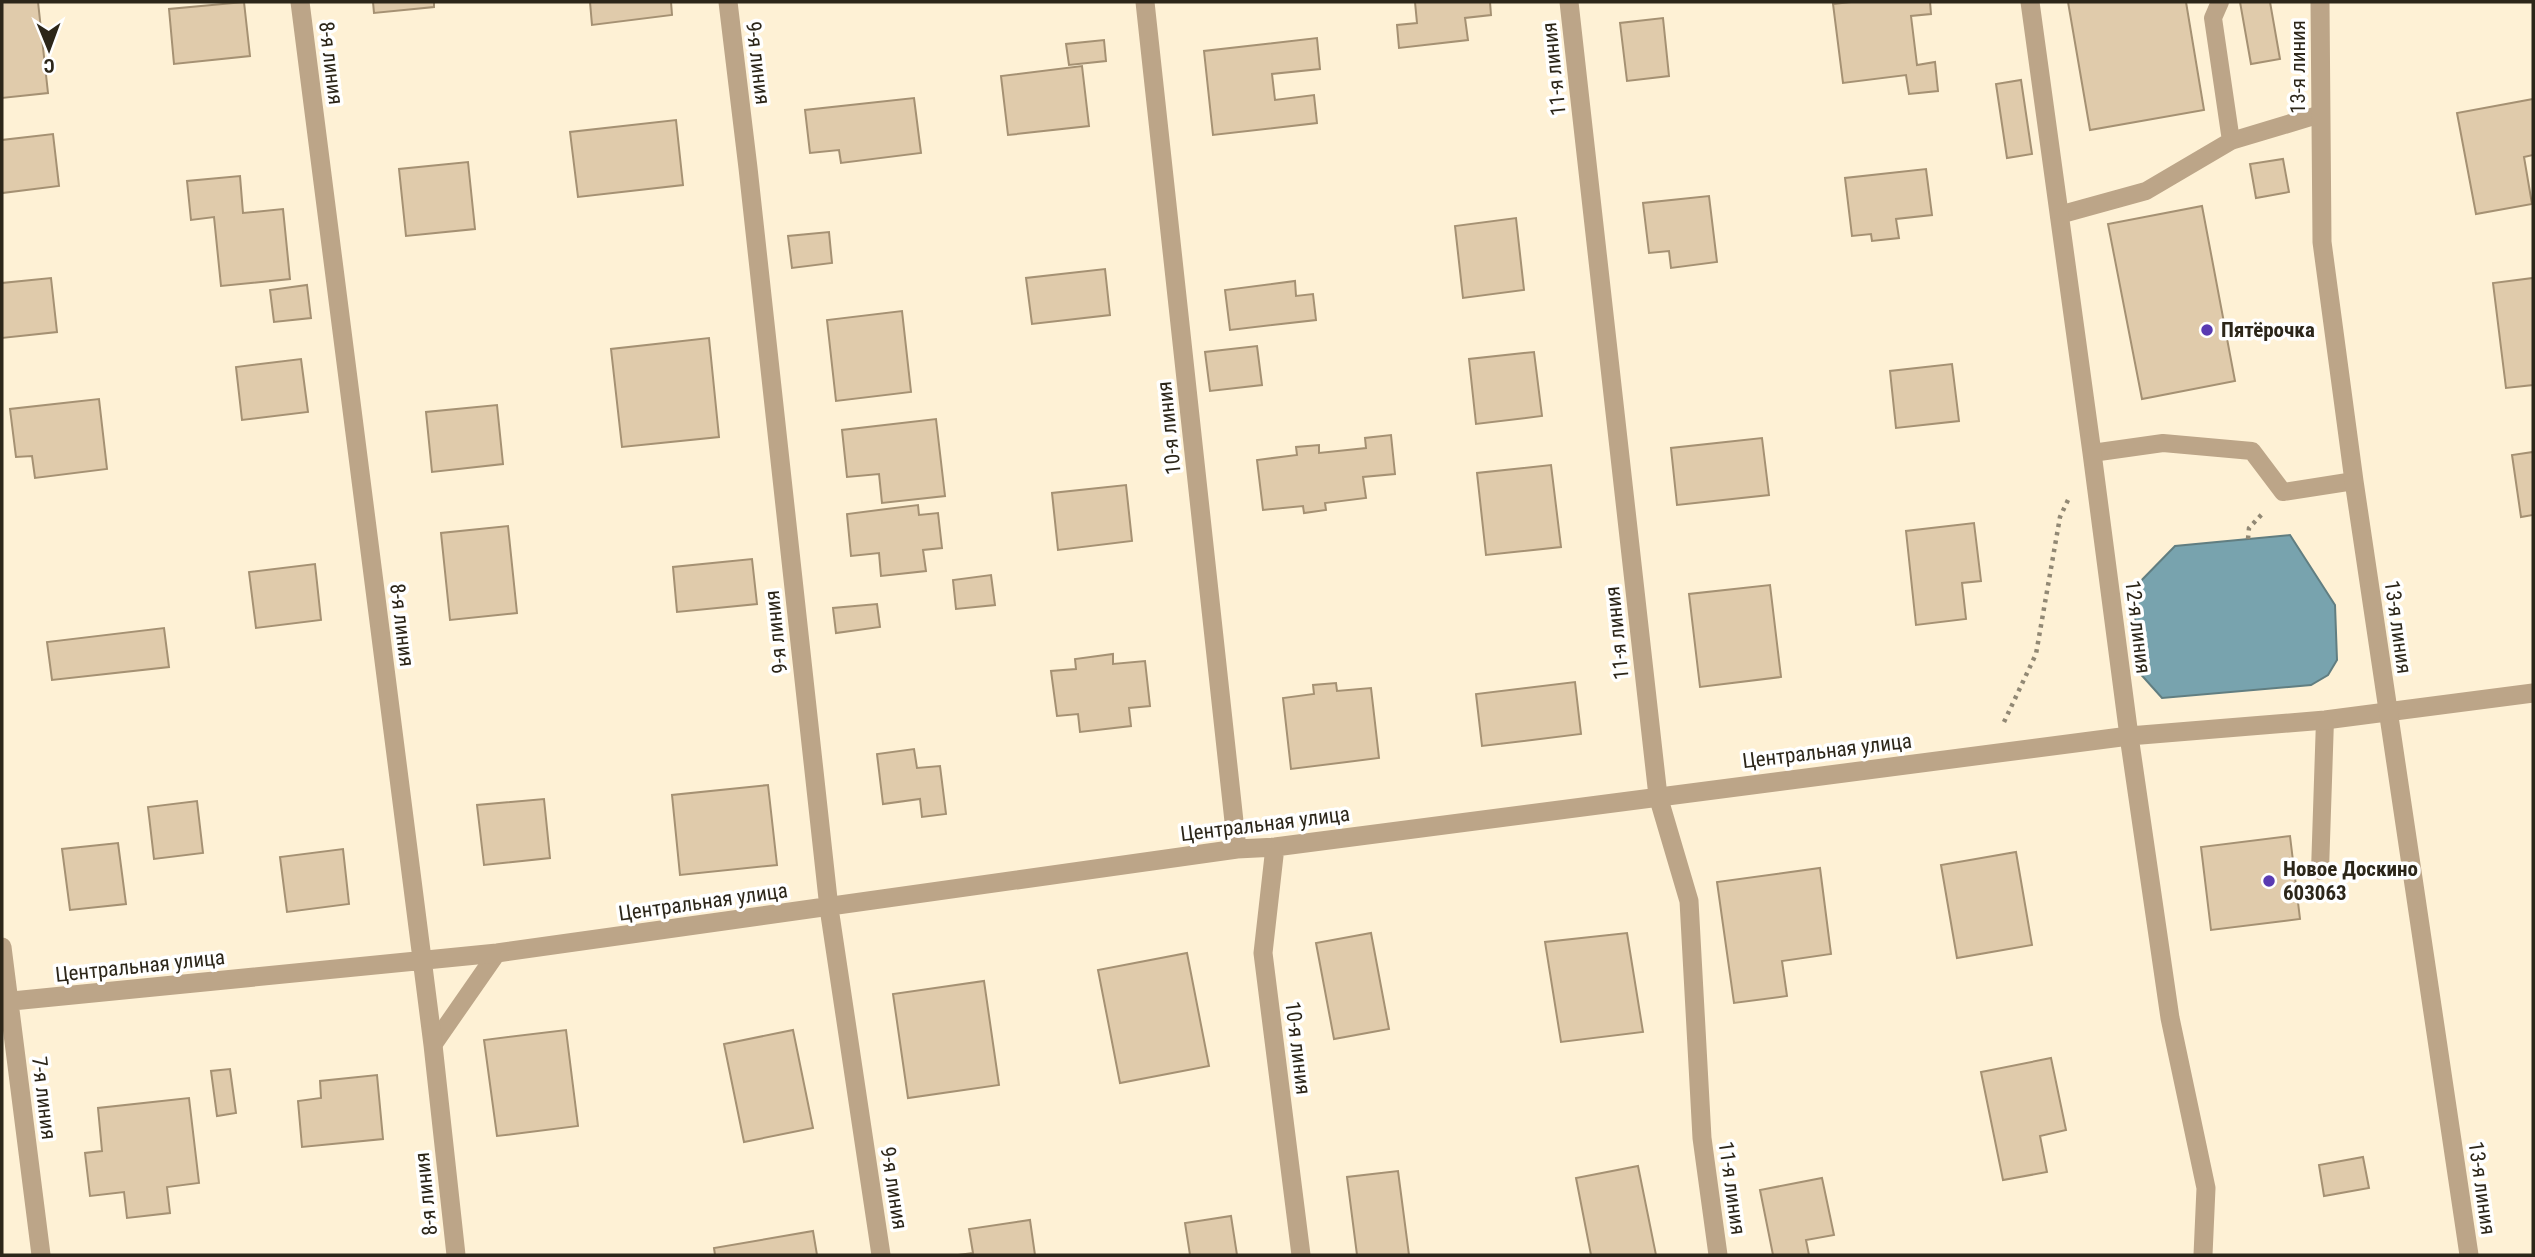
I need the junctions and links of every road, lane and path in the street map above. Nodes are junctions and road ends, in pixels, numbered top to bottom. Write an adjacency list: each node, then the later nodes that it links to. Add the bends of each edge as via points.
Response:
1 (300, 2): 28 (street, 8-я линия)
2 (728, 2): 25 (street, 9-я линия)
3 (1145, 2): 23 (street, 10-я линия)
4 (1569, 2): 21 (street, 11-я линия)
5 (2030, 2): 10 (street, 12-я линия)
6 (2220, 2): 9 (lane, via 2213,18)
7 (2320, 2): 8 (street, 13-я линия)
8 (2321, 114): 9 (lane); 12 (street, 13-я линия, via 2322,242)
9 (2231, 141): 10 (lane, via 2146,191)
10 (2059, 215): 11 (street, 12-я линия)
11 (2092, 453): 12 (lane, via 2163,443 2252,451 2283,492); 19 (street, 12-я линия)
12 (2354, 481): 17 (street, 13-я линия)
13 (2071, 495): 20 (path, via 2060,517 2036,654 2006,720)
14 (2249, 528): 15 (path)
15 (2248, 539)
16 (2533, 693): 17 (street, Центральная улица)
17 (2388, 711): 18 (street, Центральная улица); 37 (street, 13-я линия)
18 (2325, 720): 19 (street, Центральная улица); 24 (lane)
19 (2129, 736): 20 (street, Центральная улица); 36 (street, 12-я линия, via 2170,1018 2206,1188)
20 (1964, 756): 21 (street, Центральная улица)
21 (1658, 796): 22 (street, Центральная улица); 35 (street, 11-я линия, via 1689,901 1702,1138)
22 (1275, 847): 23 (street, Центральная улица); 34 (street, 10-я линия, via 1263,953)
23 (1237, 849): 25 (street, Центральная улица)
24 (2320, 871)
25 (828, 908): 27 (street, Центральная улица); 33 (street, 9-я линия)
26 (2, 947): 29 (street, 7-я линия)
27 (497, 953): 28 (street, Центральная улица); 30 (lane)
28 (422, 961): 29 (street, Центральная улица); 30 (street, 8-я линия)
29 (5, 1002): 31 (street, 7-я линия)
30 (433, 1045): 32 (street, 8-я линия)
31 (41, 1255)
32 (456, 1255)
33 (881, 1255)
34 (1301, 1255)
35 (1718, 1255)
36 (2203, 1255)
37 (2469, 1255)

